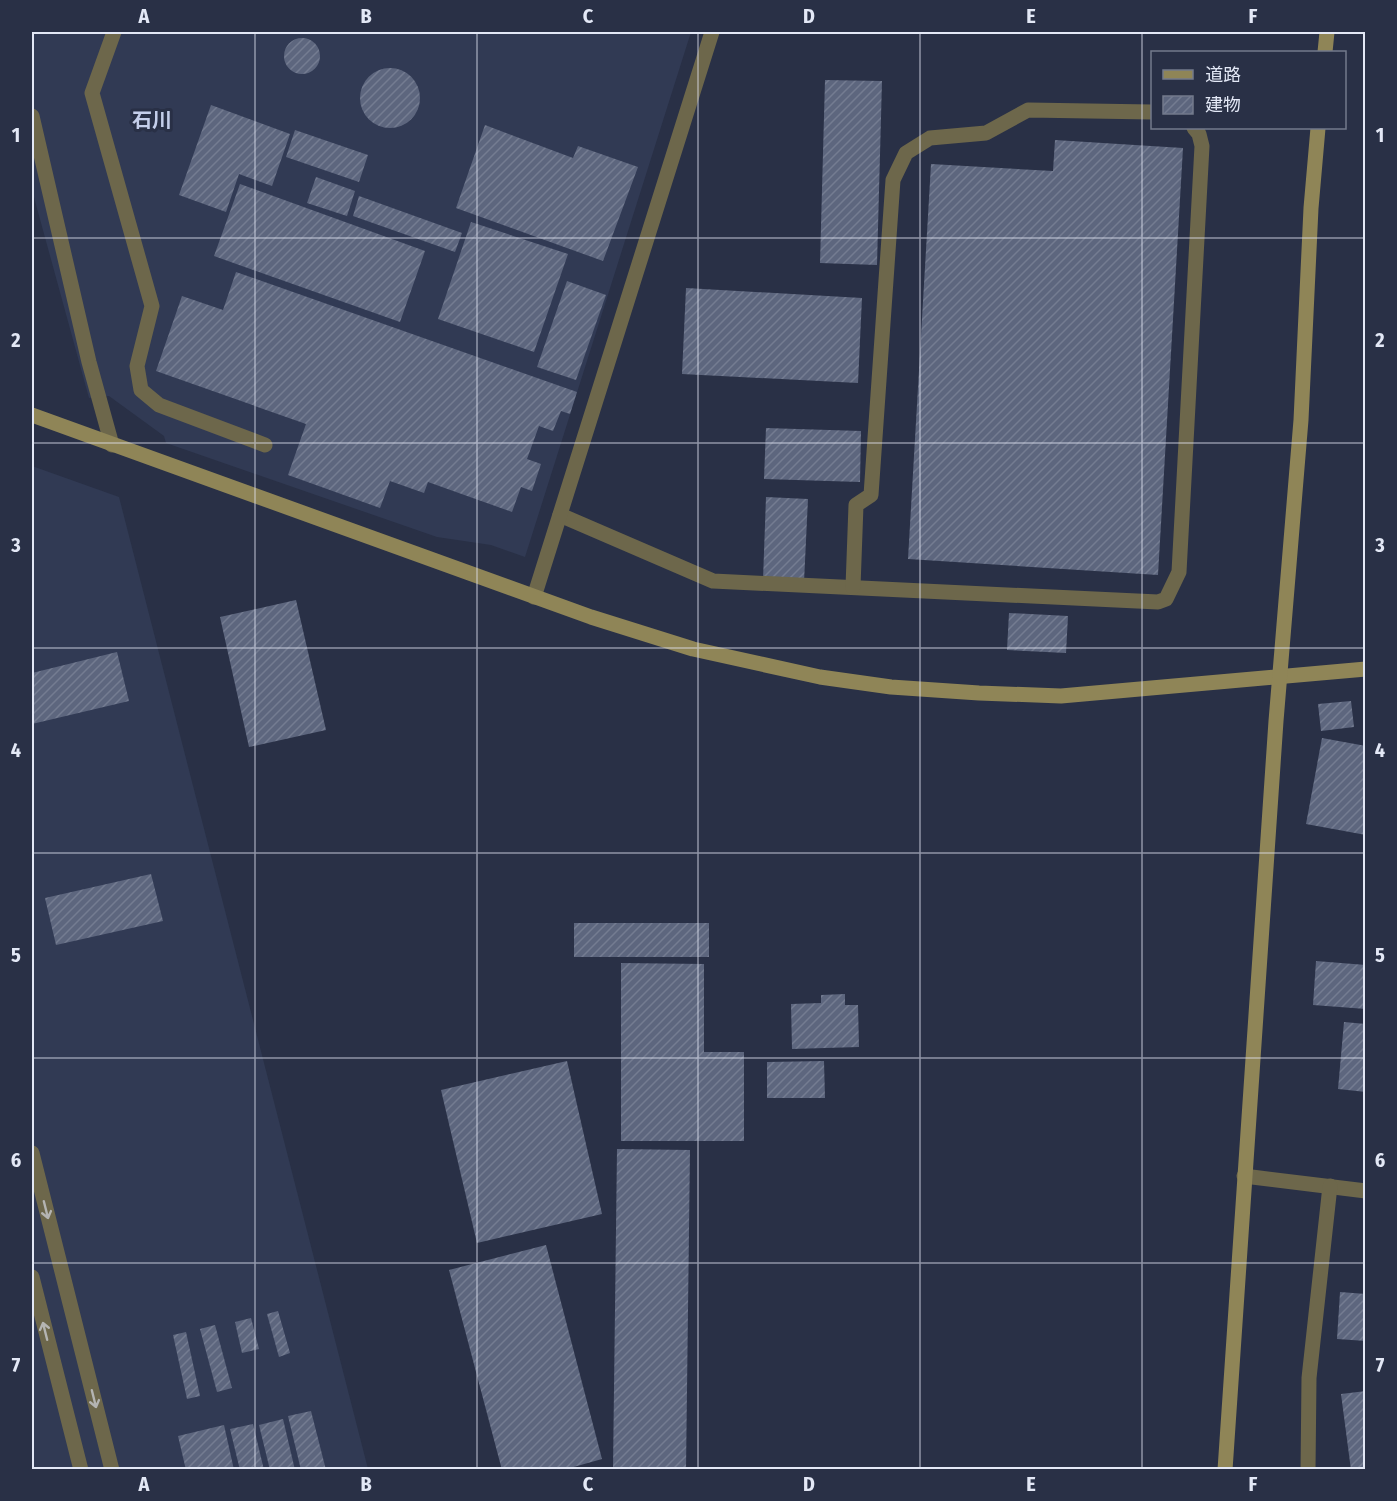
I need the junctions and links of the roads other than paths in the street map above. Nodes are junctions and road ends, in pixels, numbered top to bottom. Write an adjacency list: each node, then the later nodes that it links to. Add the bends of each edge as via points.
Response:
1 (114, 32): 11 (street, via 92,93 152,306 137,366 141,390 159,405)
2 (712, 32): 12 (street)
3 (1327, 32): 4 (street)
4 (1325, 51)
5 (1151, 112): 13 (street, via 1028,110 986,133 930,138 906,153 892,180 871,495 856,505)
6 (32, 116): 10 (street, via 88,362)
7 (1195, 129): 13 (street, via 1202,146 1179,572 1166,599 1147,602)
8 (1318, 129): 16 (street, via 1301,420)
9 (32, 415): 10 (street)
10 (112, 445): 14 (street)
11 (265, 445)
12 (560, 515): 13 (street, via 713,581); 14 (street)
13 (853, 587)
14 (534, 597): 16 (street, via 703,651 891,687 1061,696)
15 (1365, 669): 16 (street)
16 (1280, 676): 18 (street)
17 (32, 1154): 23 (street, one-way to 23)
18 (1244, 1176): 19 (street); 24 (street)
19 (1330, 1186): 20 (street); 25 (street, via 1309,1378)
20 (1365, 1191)
21 (32, 1277): 22 (street, one-way to 21)
22 (81, 1470)
23 (112, 1470)
24 (1225, 1470)
25 (1308, 1470)

